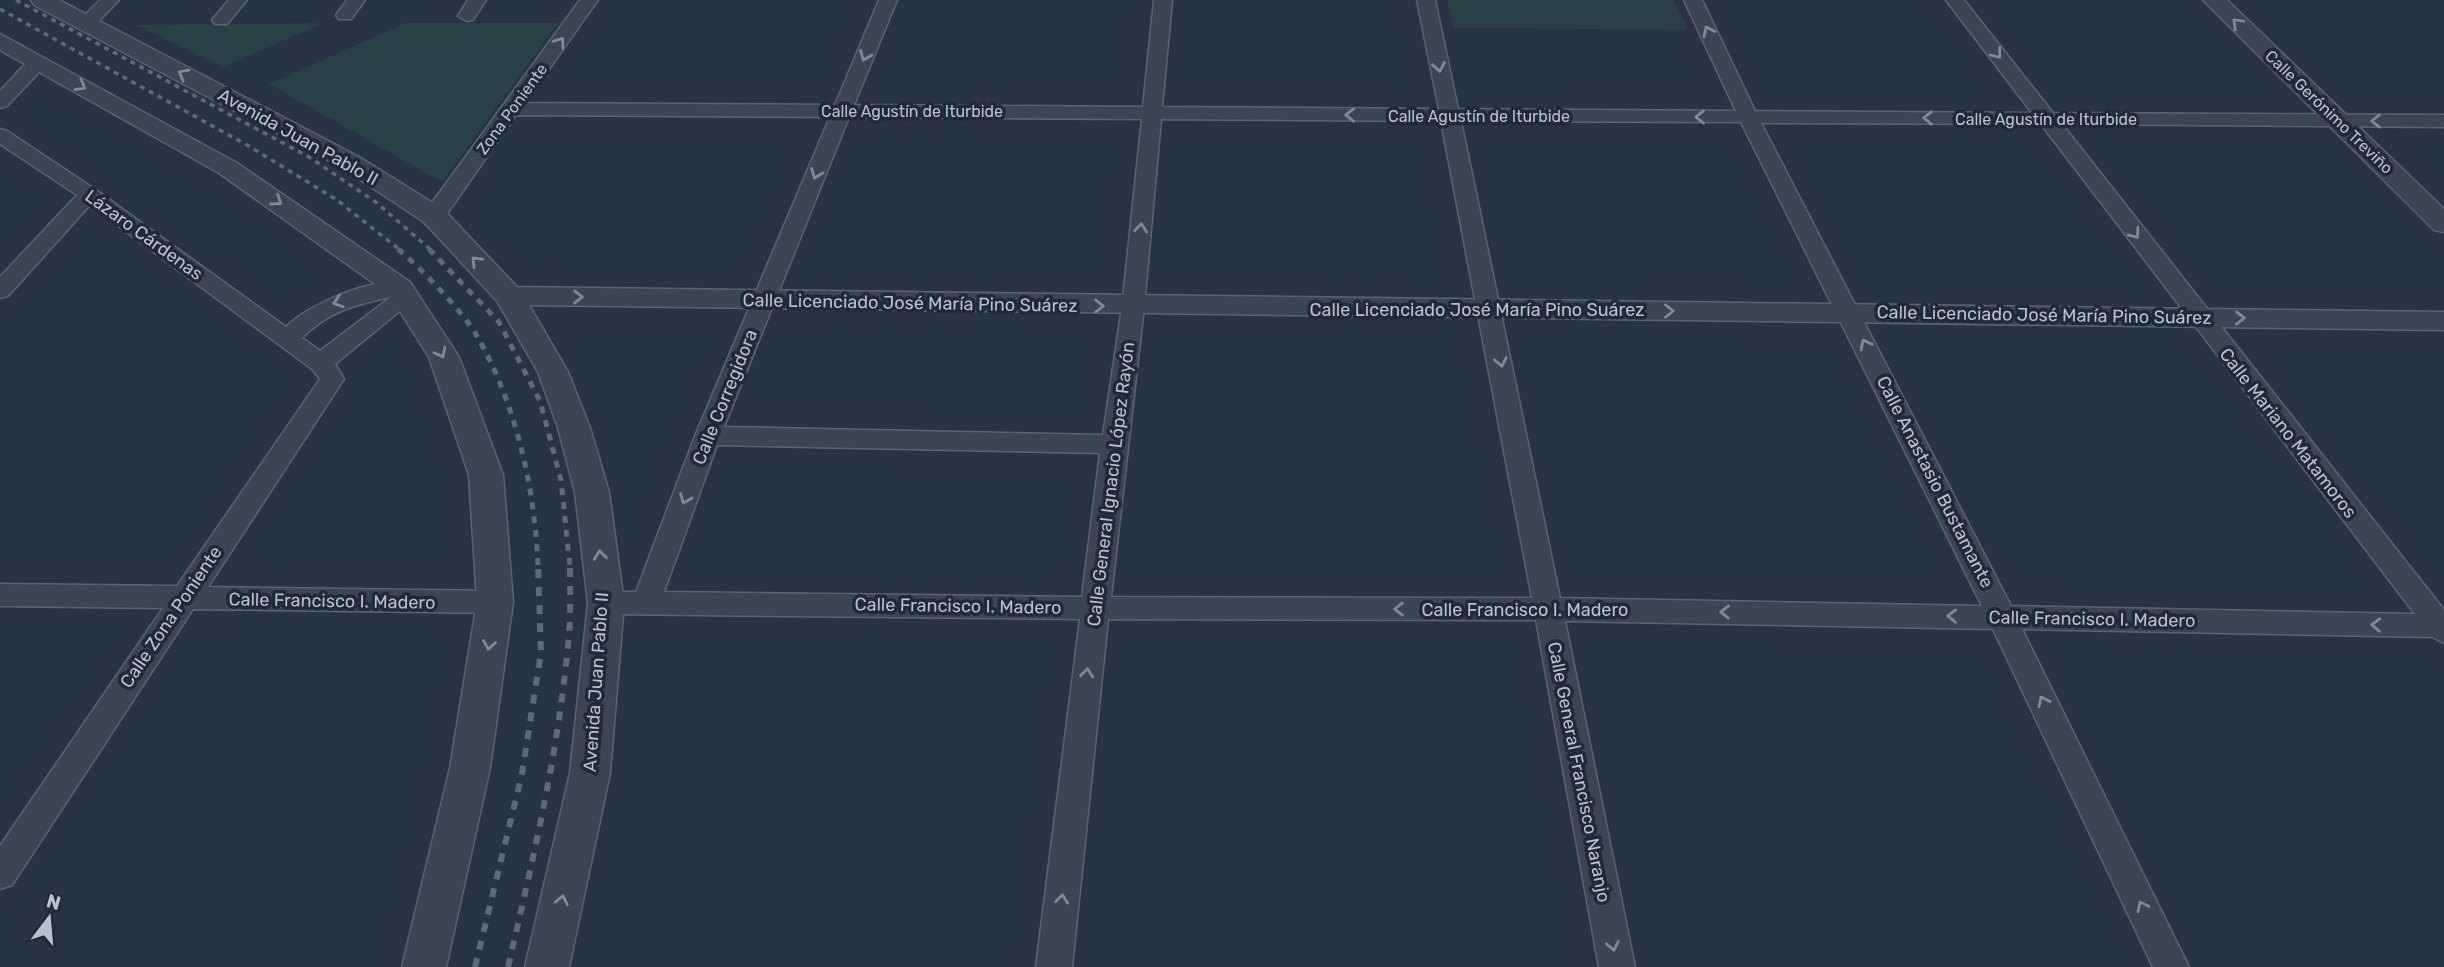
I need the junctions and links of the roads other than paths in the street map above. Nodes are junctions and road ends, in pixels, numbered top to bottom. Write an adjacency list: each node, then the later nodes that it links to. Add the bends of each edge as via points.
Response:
1 (42, 0): 16 (street, Avenida Juan Pablo II)
2 (110, 0): 16 (street)
3 (238, 0): 15 (street)
4 (356, 0): 13 (street)
5 (477, 0): 14 (street)
6 (589, 0): 20 (street, Zona Poniente, one-way to 6)
7 (888, 0): 21 (street, Calle Corregidora, one-way to 21)
8 (1163, 0): 22 (street, Calle General Ignacio López Rayón)
9 (1426, 0): 23 (street, Calle General Francisco Naranjo, one-way to 23)
10 (1693, 0): 24 (street, Calle Anastasio Bustamante, one-way to 10)
11 (1955, 0): 25 (street, Calle Mariano Matamoros, one-way to 25)
12 (2214, 0): 26 (street, Calle Gerónimo Treviño, one-way to 12)
13 (345, 15)
14 (467, 16)
15 (221, 20)
16 (86, 24): 30 (street, Avenida Juan Pablo II, one-way to 16, via 350,162)
17 (0, 41): 18 (street)
18 (38, 62): 19 (street); 33 (street, one-way to 33, via 228,168)
19 (0, 102)
20 (513, 109): 21 (street, Calle Agustín de Iturbide); 30 (street, Zona Poniente)
21 (842, 111): 22 (street, Calle Agustín de Iturbide); 35 (street, Calle Corregidora, one-way to 35)
22 (1153, 112): 23 (street, Calle Agustín de Iturbide, one-way to 22); 36 (street, Calle General Ignacio López Rayón, one-way to 22)
23 (1448, 116): 24 (street, Calle Agustín de Iturbide, one-way to 23); 37 (street, Calle General Francisco Naranjo)
24 (1749, 118): 25 (street, Calle Agustín de Iturbide, one-way to 24); 38 (street, Calle Anastasio Bustamante)
25 (2048, 120): 26 (street, Calle Agustín de Iturbide); 39 (street, Calle Mariano Matamoros, one-way to 39)
26 (2338, 121): 27 (street, Calle Agustín de Iturbide, one-way to 26); 31 (street, Calle Gerónimo Treviño)
27 (2444, 121)
28 (0, 135): 29 (street, Lázaro Cárdenas)
29 (89, 194): 32 (street); 41 (street, Lázaro Cárdenas)
30 (433, 216): 34 (street, Avenida Juan Pablo II, one-way to 30)
31 (2444, 224)
32 (0, 291)
33 (404, 292): 41 (street, one-way to 41, via 327,306); 42 (street); 47 (street, one-way to 47, via 444,356 486,475)
34 (509, 296): 35 (street, Calle Licenciado José María Pino Suárez, one-way to 35); 49 (street, Avenida Juan Pablo II, one-way to 34, via 592,492 574,428 553,372)
35 (765, 301): 36 (street, Calle Licenciado José María Pino Suárez, one-way to 36); 43 (street, Calle Corregidora)
36 (1133, 307): 37 (street, Calle Licenciado José María Pino Suárez); 44 (street, Calle General Ignacio López Rayón)
37 (1491, 311): 38 (street, Calle Licenciado José María Pino Suárez, one-way to 38); 51 (street, Calle General Francisco Naranjo, one-way to 51)
38 (1849, 312): 39 (street, Calle Licenciado José María Pino Suárez); 52 (street, Calle Anastasio Bustamante, one-way to 38)
39 (2198, 318): 40 (street, Calle Licenciado José María Pino Suárez, one-way to 40); 53 (street, Calle Mariano Matamoros)
40 (2444, 321)
41 (286, 339): 42 (street)
42 (320, 363): 46 (street, Calle Zona Poniente, via 330,373 330,383)
43 (708, 436): 44 (street); 48 (street, Calle Corregidora, one-way to 48)
44 (1114, 444): 50 (street, Calle General Ignacio López Rayón)
45 (0, 595): 46 (street, Calle Francisco I. Madero)
46 (182, 599): 47 (street, Calle Francisco I. Madero); 54 (street, Calle Zona Poniente)
47 (495, 602): 55 (street, one-way to 55, via 470,768)
48 (646, 602): 49 (street, Calle Francisco I. Madero); 50 (street, Calle Francisco I. Madero)
49 (606, 603): 56 (street, Avenida Juan Pablo II, one-way to 49, via 590,773)
50 (1095, 608): 51 (street, Calle Francisco I. Madero, one-way to 50); 57 (street, Calle General Ignacio López Rayón, one-way to 50)
51 (1548, 609): 52 (street, Calle Francisco I. Madero, one-way to 51); 58 (street, Calle General Francisco Naranjo, one-way to 58)
52 (2002, 617): 53 (street, Calle Francisco I. Madero, one-way to 52); 59 (street, Calle Anastasio Bustamante, one-way to 52)
53 (2443, 628)
54 (0, 874)
55 (424, 967)
56 (547, 967)
57 (1054, 967)
58 (1617, 967)
59 (2171, 967)

